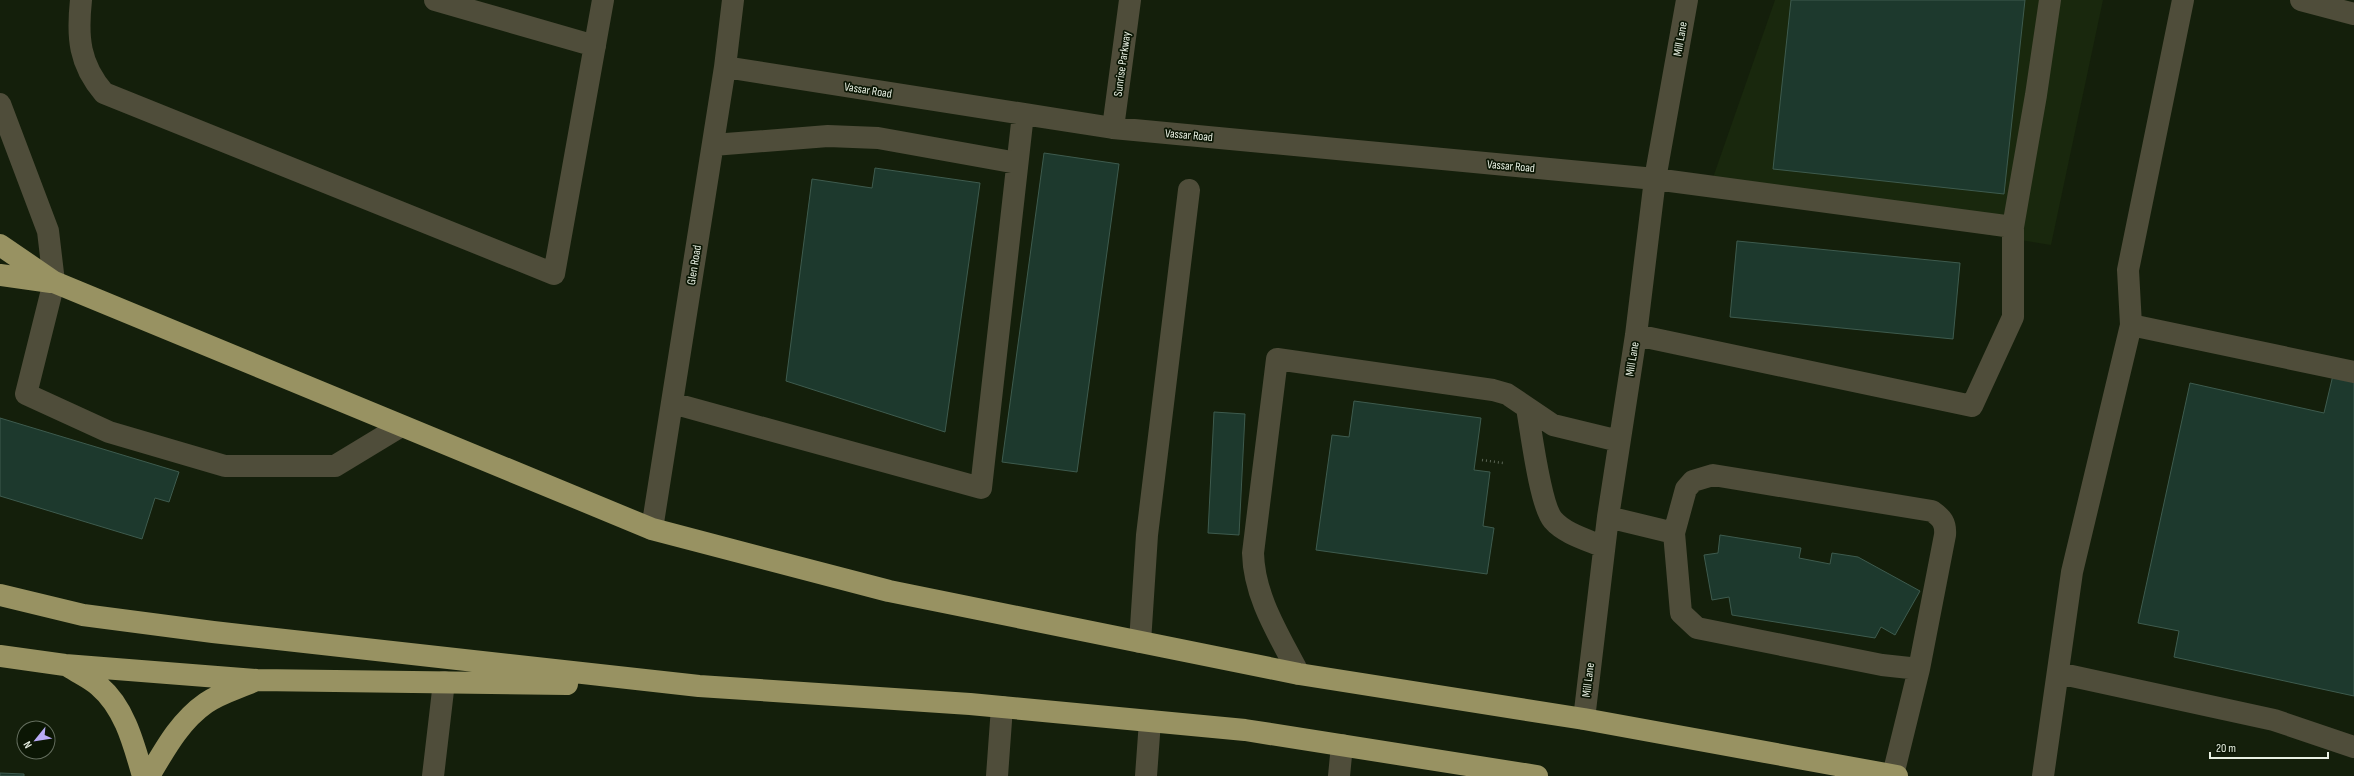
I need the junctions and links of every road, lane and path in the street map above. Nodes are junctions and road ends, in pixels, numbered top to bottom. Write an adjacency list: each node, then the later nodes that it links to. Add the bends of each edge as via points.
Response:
1 (81, 0): 11 (street, via 79,24 83,56 91,78 104,93 554,274)
2 (435, 0): 11 (street)
3 (603, 0): 11 (street)
4 (733, 0): 12 (street, Glen Road)
5 (1130, 0): 15 (street, Sunrise Parkway)
6 (1687, 0): 18 (street, Mill Lane)
7 (2050, 0): 20 (street)
8 (2183, 0): 24 (street, via 2128,270)
9 (2301, 0): 10 (street)
10 (2354, 14)
11 (595, 46)
12 (725, 67): 14 (street, Vassar Road); 16 (street, Glen Road)
13 (0, 104): 23 (street, via 48,231)
14 (1023, 114): 15 (street, Vassar Road); 17 (street)
15 (1113, 128): 18 (street, Vassar Road)
16 (713, 145): 17 (street, via 828,136 878,138); 27 (street, Glen Road)
17 (1018, 163): 27 (street, via 981,488)
18 (1655, 179): 20 (street, Vassar Road); 25 (street, Mill Lane)
19 (1189, 190): 36 (street, via 1147,535)
20 (2012, 226): 25 (street, via 2013,317 1972,406)
21 (0, 245): 23 (highway)
22 (0, 275): 23 (highway)
23 (54, 282): 29 (highway); 29 (street, via 26,394 109,432 225,466 335,466)
24 (2131, 325): 26 (street); 40 (street, via 2072,572)
25 (1636, 335): 30 (street, Mill Lane)
26 (2354, 372)
27 (672, 404): 32 (street, Glen Road)
28 (1527, 408): 30 (street, via 1553,425); 34 (street, via 1537,468 1552,519 1563,529); 41 (street, via 1507,394 1493,390 1277,359 1253,553 1254,569 1258,589)
29 (401, 426): 32 (highway)
30 (1619, 441): 31 (street, Mill Lane)
31 (1608, 517): 33 (street); 34 (street, Mill Lane)
32 (652, 529): 36 (highway, via 889,592)
33 (1674, 533): 39 (street, via 1681,613 1697,628 1882,665); 39 (street, via 1686,489 1693,480 1713,475 1932,511 1940,516 1946,525)
34 (1604, 547): 46 (street, Mill Lane)
35 (0, 595): 44 (highway, via 83,615 213,632)
36 (1140, 642): 41 (highway)
37 (0, 656): 38 (highway)
38 (65, 665): 42 (highway); 50 (highway, via 99,686 116,705 130,733)
39 (1919, 669): 57 (street)
40 (2058, 673): 49 (street, via 2274,720); 58 (street)
41 (1299, 674): 46 (highway)
42 (257, 680): 43 (highway); 51 (highway, via 207,702 185,721)
43 (444, 682): 44 (highway); 52 (street)
44 (699, 686): 45 (highway)
45 (1002, 707): 47 (highway); 53 (street)
46 (1584, 719): 57 (highway)
47 (1150, 721): 48 (highway, via 1245,730); 54 (street)
48 (1342, 745): 55 (street); 56 (highway)
49 (2354, 747)
50 (143, 776)
51 (149, 776)
52 (434, 776)
53 (997, 776)
54 (1146, 776)
55 (1339, 776)
56 (1537, 776)
57 (1895, 776)
58 (2043, 776)

